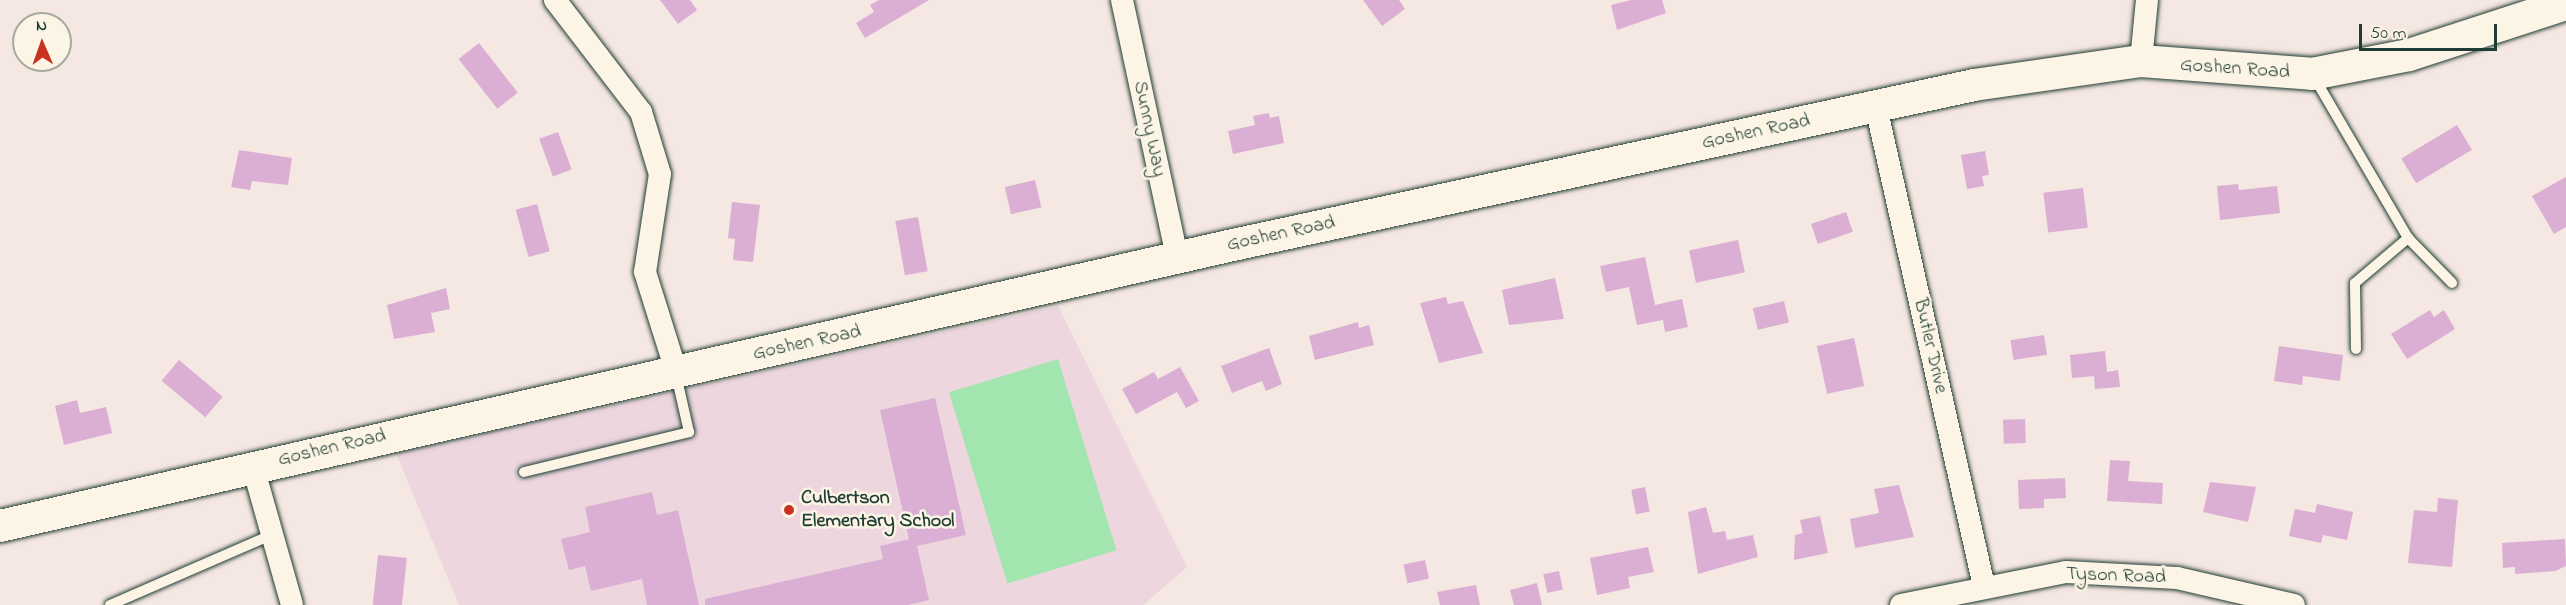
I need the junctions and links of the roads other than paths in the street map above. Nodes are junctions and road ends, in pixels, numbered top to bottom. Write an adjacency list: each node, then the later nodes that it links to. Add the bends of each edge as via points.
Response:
1 (555, 0): 12 (street, via 641,112 660,174 645,272)
2 (1122, 0): 9 (street, Sunny Way)
3 (2147, 0): 5 (street)
4 (2566, 4): 6 (street, Goshen Road, via 2409,55)
5 (2141, 61): 6 (street, Goshen Road); 7 (street, Goshen Road, via 1974,85)
6 (2312, 74): 8 (lane)
7 (1876, 107): 9 (street, Goshen Road); 17 (street, Butler Drive)
8 (2408, 238): 10 (lane); 11 (lane, via 2355,283)
9 (1177, 257): 12 (street, Goshen Road)
10 (2452, 283)
11 (2356, 349)
12 (676, 371): 13 (street, Goshen Road); 14 (lane, via 689,432)
13 (253, 467): 15 (street, Goshen Road); 16 (street)
14 (524, 472)
15 (0, 526)
16 (271, 535): 18 (lane); 19 (street)
17 (1984, 586): 20 (street, Tyson Road); 21 (street, Tyson Road, via 2066,572 2177,578)
18 (110, 605)
19 (292, 605)
20 (1901, 605)
21 (2294, 605)

